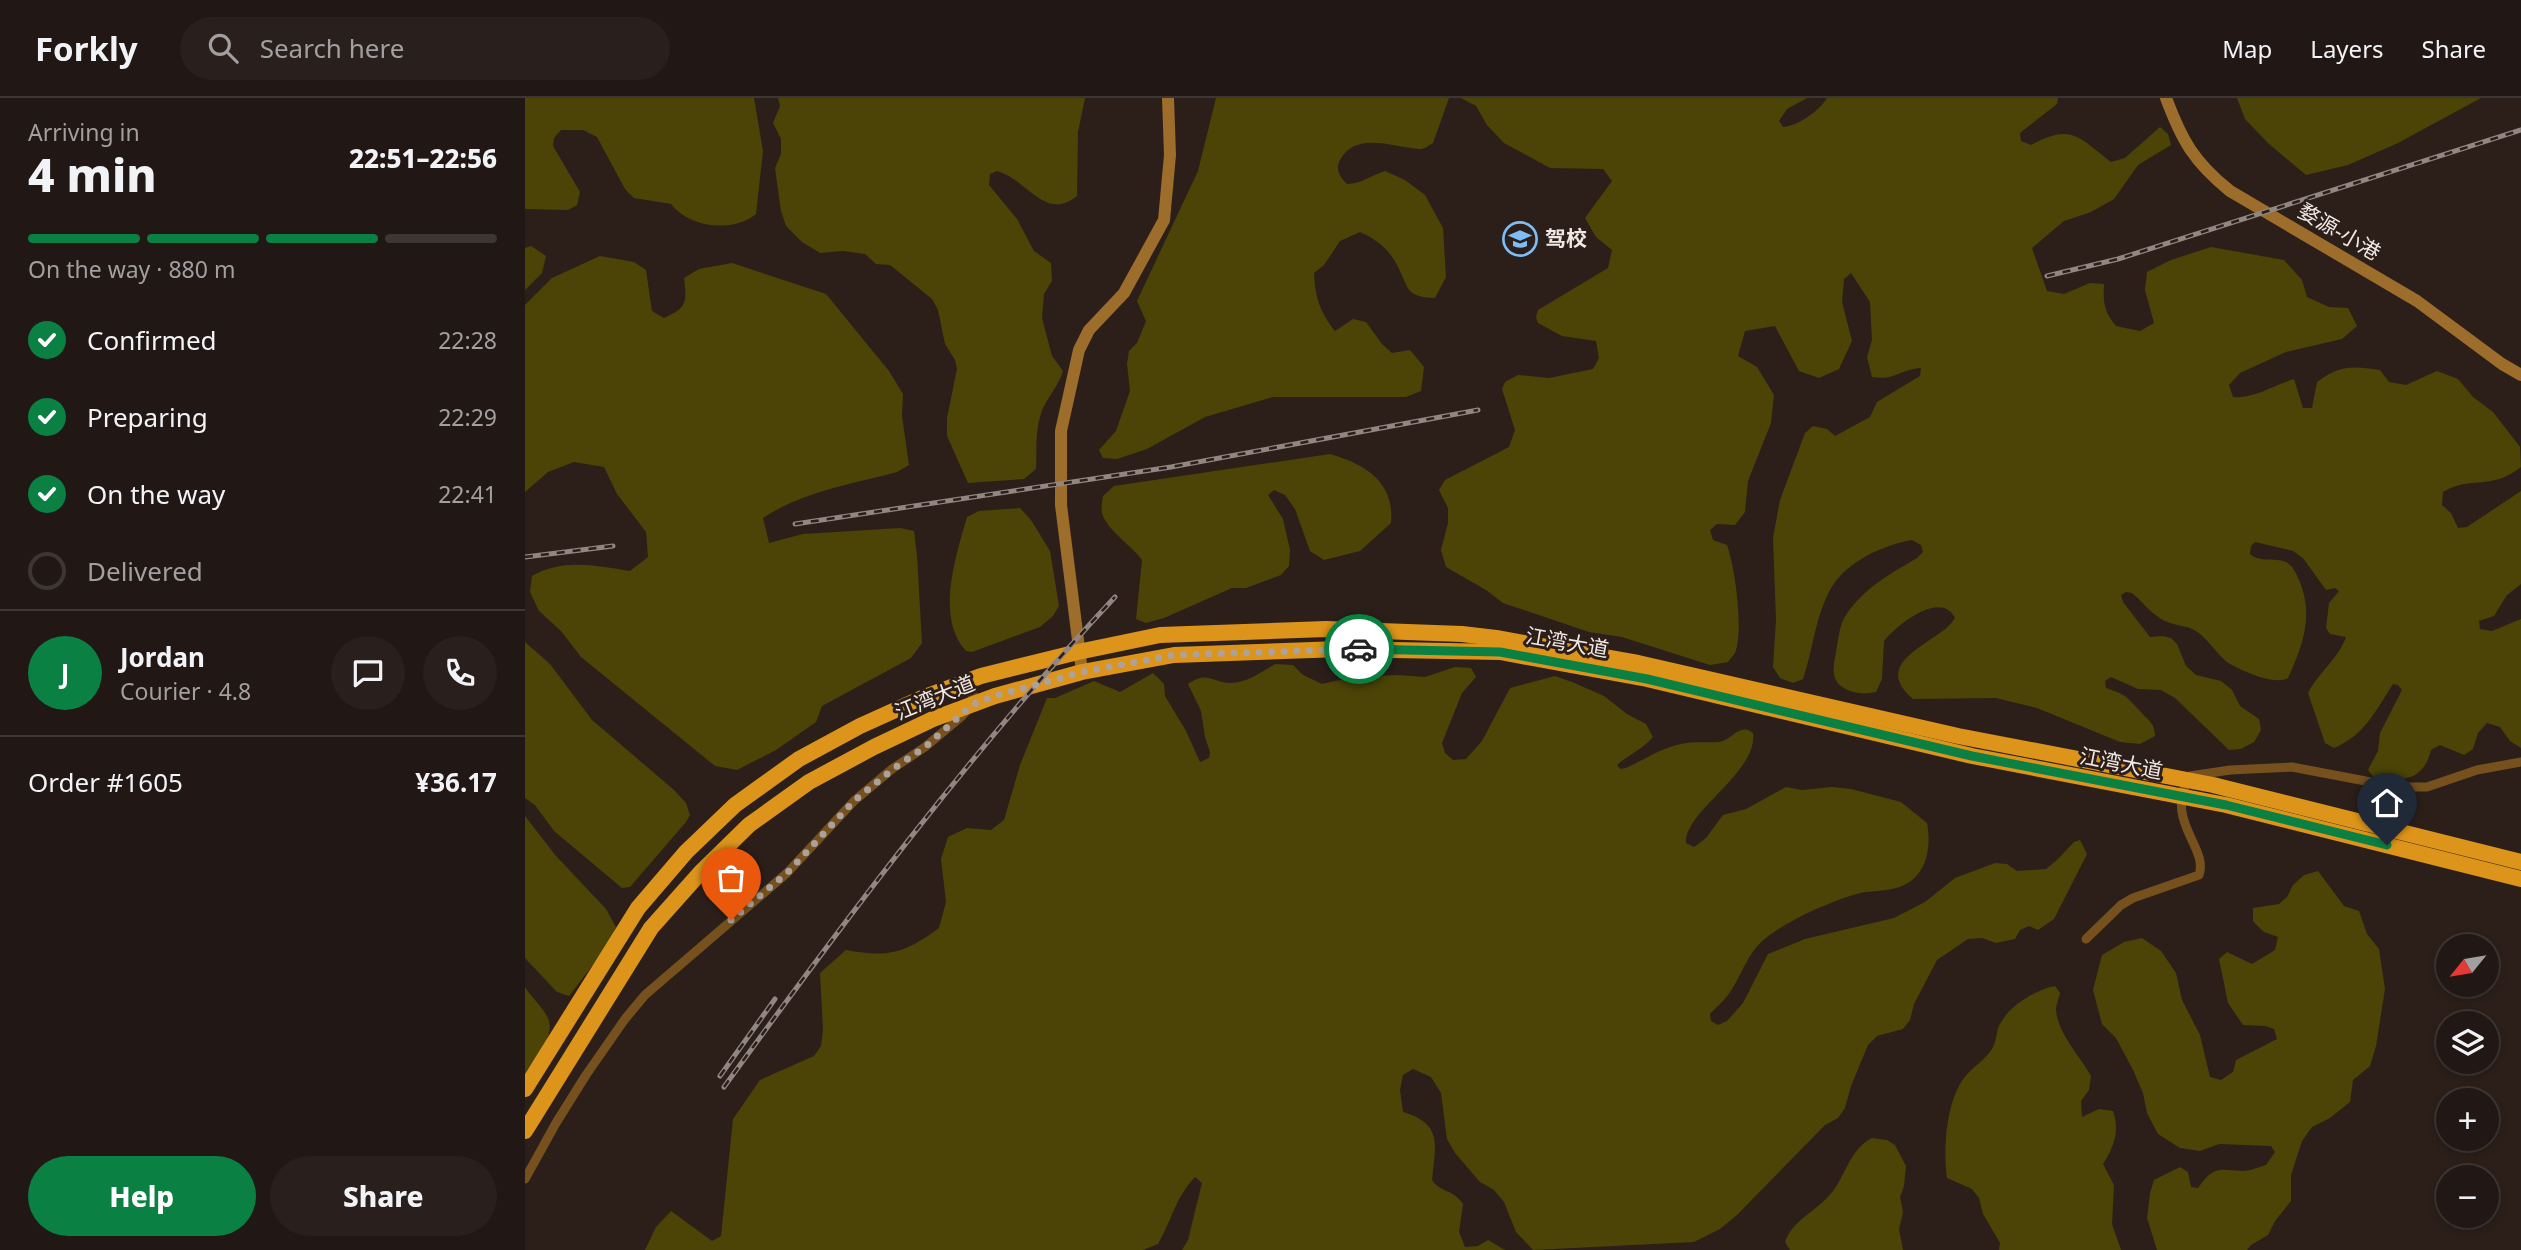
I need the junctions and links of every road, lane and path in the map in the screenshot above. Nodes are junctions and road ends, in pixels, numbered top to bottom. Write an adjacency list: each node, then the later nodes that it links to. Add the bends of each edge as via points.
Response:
1 (1168, 98): 4 (main road, via 1170,155 1164,220 1124,293 1089,330 1079,349 1061,430 1061,505)
2 (2166, 98): 3 (main road, 婺源-小港, via 2196,160 2230,191 2417,301)
3 (2521, 375)
4 (1078, 652): 5 (main road); 6 (highway, 江湾大道); 9 (highway, 江湾大道, via 1160,635 1326,629 1462,634 1639,663 1958,736)
5 (1082, 672): 7 (highway, 江湾大道); 10 (highway, 江湾大道, via 1174,655 1340,649 1500,652 1647,679 1972,756)
6 (974, 678): 7 (street); 14 (highway, 江湾大道, via 860,726 799,759 735,805 638,908)
7 (972, 705): 15 (highway, 江湾大道, via 863,752 809,782 749,825 652,928); 16 (street, via 854,801 787,873 645,995 586,1075)
8 (2521, 762): 9 (street, via 2477,770 2427,787 2397,787 2292,767 2196,774)
9 (2187, 780): 10 (street); 11 (highway, 江湾大道)
10 (2181, 796): 12 (highway, 江湾大道); 13 (street, via 2187,832 2201,868 2199,875 2133,898)
11 (2521, 862)
12 (2521, 879)
13 (2086, 939)
14 (525, 1089)
15 (525, 1131)
16 (525, 1179)

